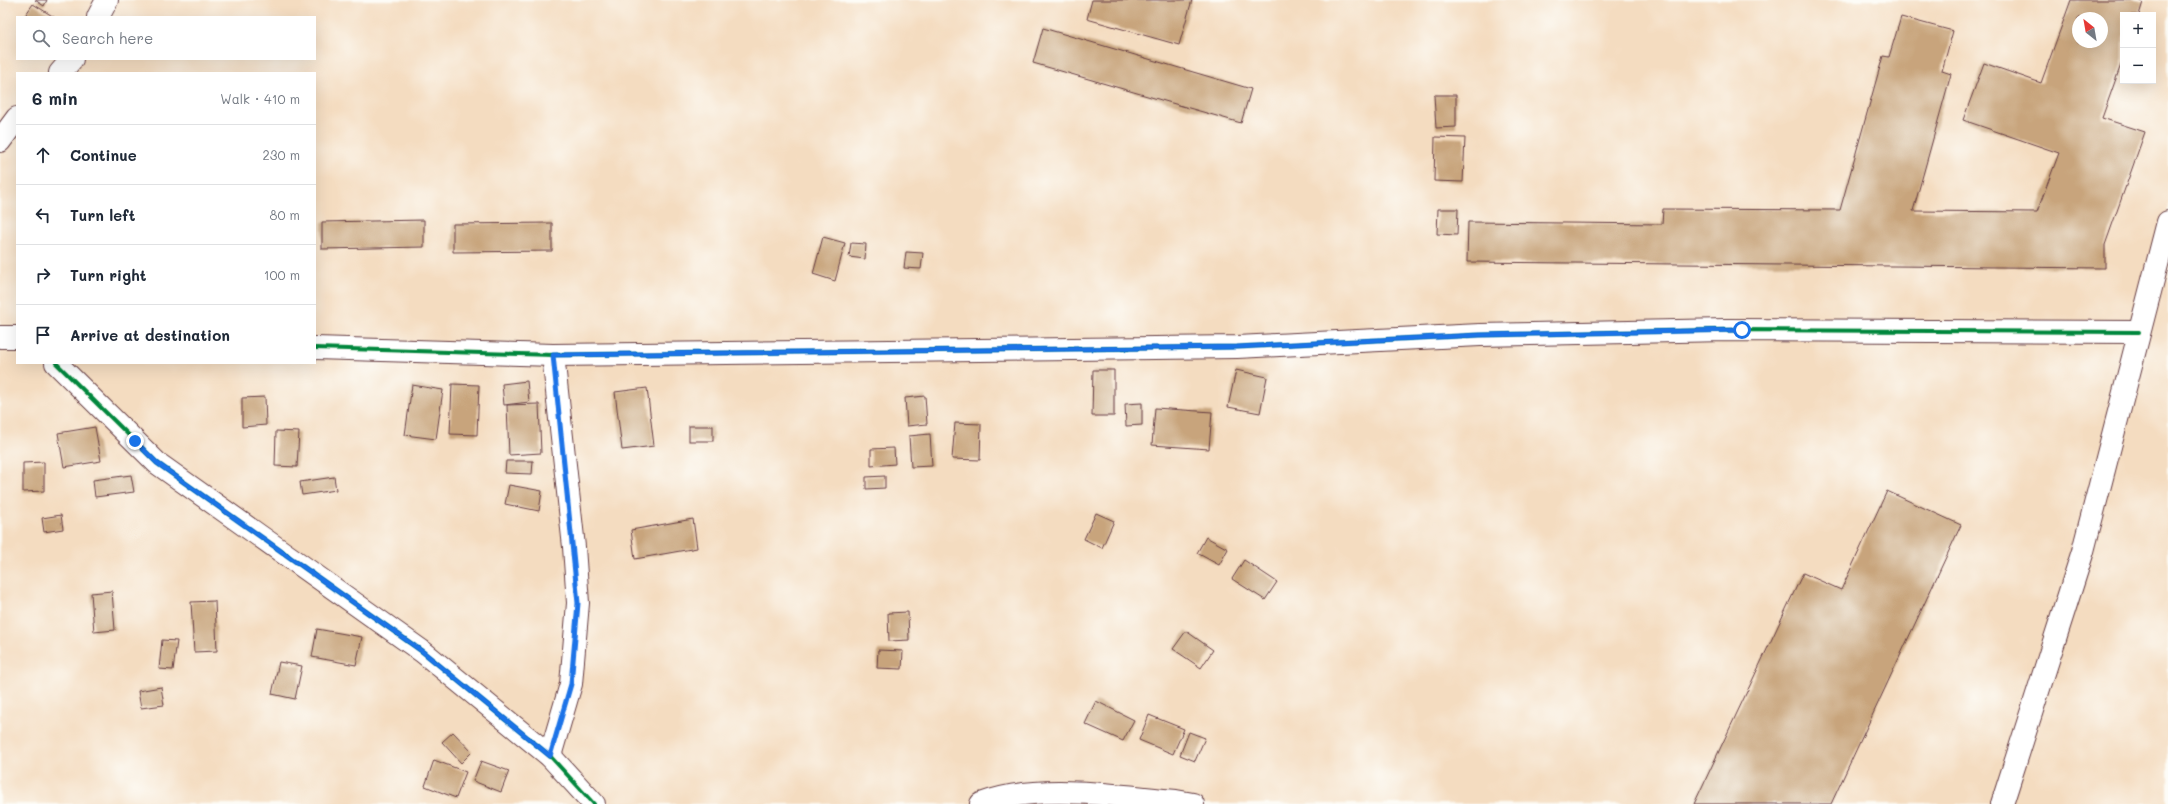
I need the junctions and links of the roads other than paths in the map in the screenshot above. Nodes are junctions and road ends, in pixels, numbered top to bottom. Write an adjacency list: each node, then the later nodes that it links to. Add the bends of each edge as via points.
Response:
1 (107, 0): 2 (street)
2 (99, 16)
3 (71, 60): 4 (street)
4 (61, 72)
5 (16, 119): 6 (street)
6 (0, 141)
7 (2168, 222): 8 (street)
8 (2139, 332): 12 (street, via 1718,330 1480,335 1237,347); 18 (street, via 2083,551)
9 (0, 336): 10 (street)
10 (16, 337)
11 (316, 348): 12 (street)
12 (553, 355): 14 (street, via 578,603 571,684)
13 (57, 364): 14 (street, via 157,463 423,652)
14 (550, 756): 15 (street)
15 (594, 804)
16 (981, 804): 17 (street, via 997,798 1065,791)
17 (1193, 804)
18 (2002, 804)

